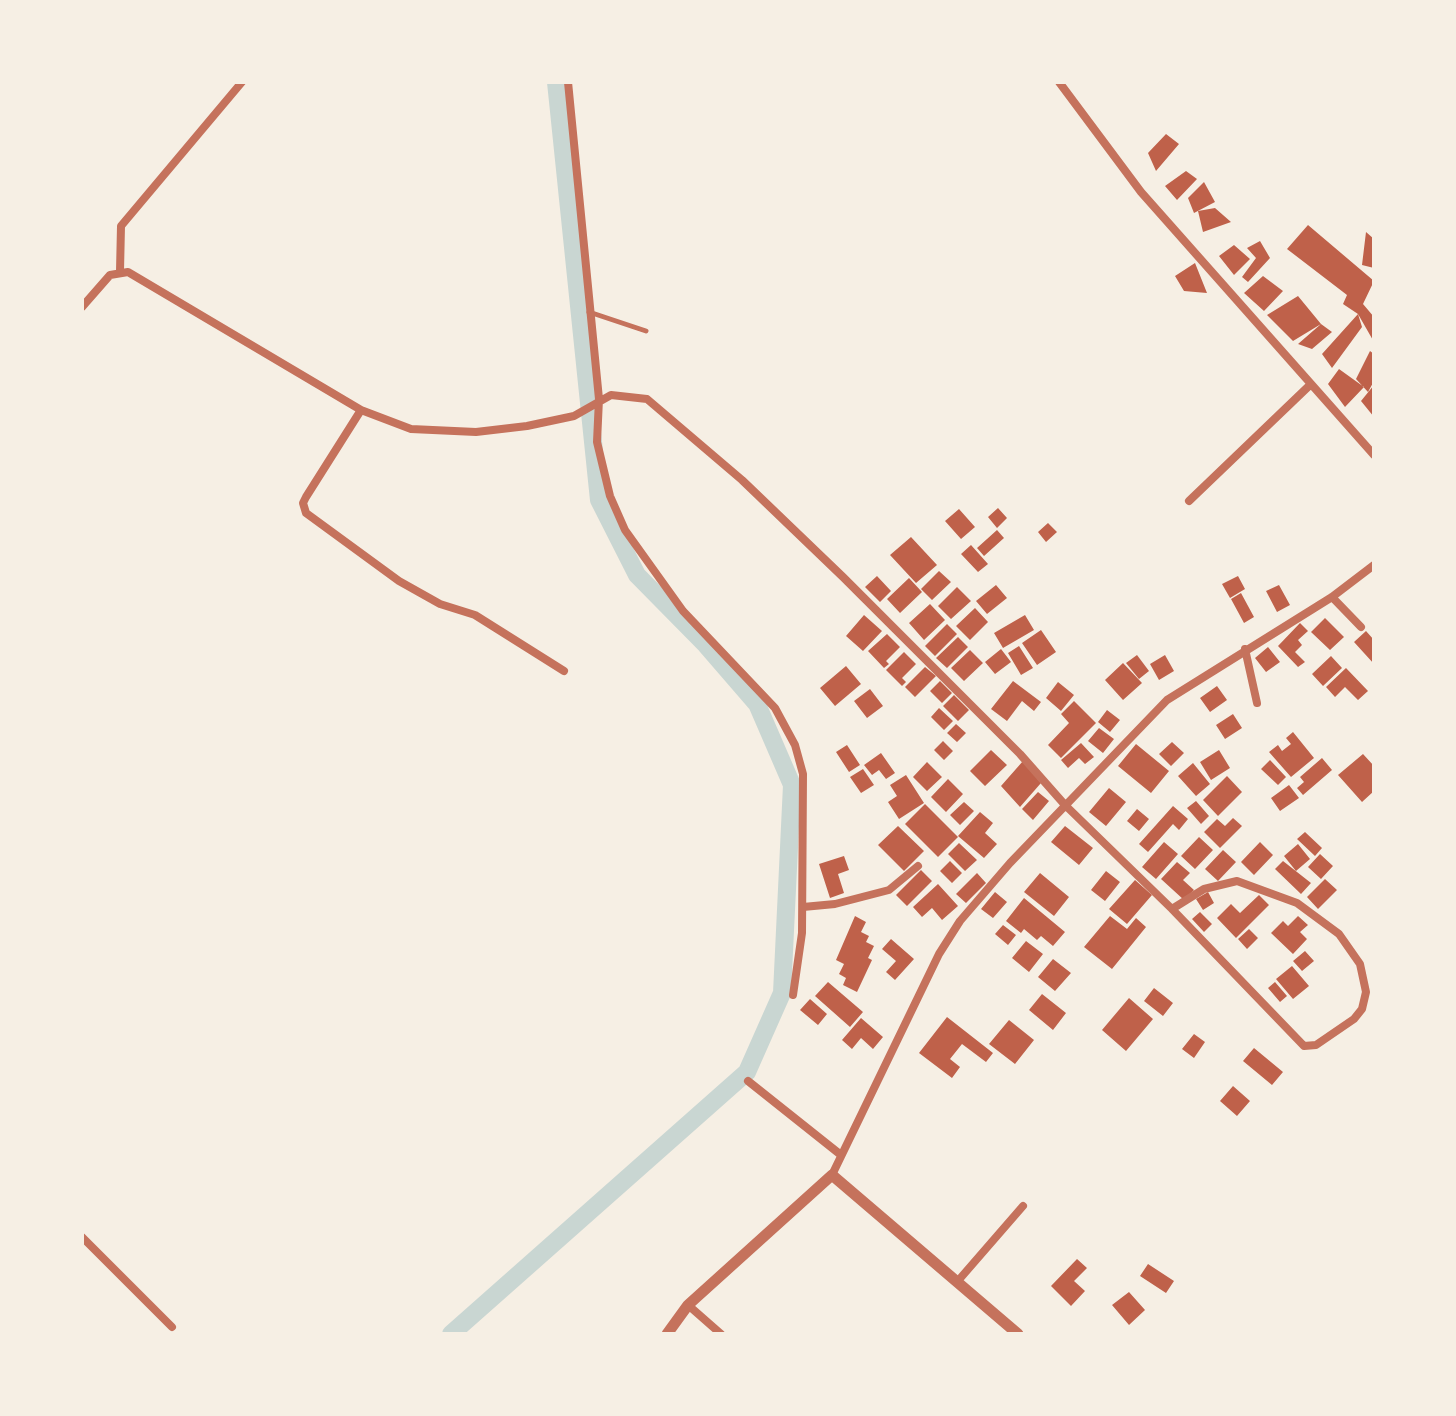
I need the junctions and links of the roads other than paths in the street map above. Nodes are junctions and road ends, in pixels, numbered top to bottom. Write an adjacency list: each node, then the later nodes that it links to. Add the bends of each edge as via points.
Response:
1 (242, 82): 4 (street, via 121,226)
2 (568, 82): 6 (street)
3 (1059, 82): 8 (street, via 1141,192)
4 (120, 271): 5 (street, via 99,284); 10 (street, via 145,279)
5 (82, 307)
6 (588, 312): 7 (lane); 9 (street)
7 (646, 331)
8 (1311, 384): 11 (street); 12 (street)
9 (595, 401): 10 (street, via 574,416 527,426 438,432 411,429); 19 (street, via 618,394 647,399 696,439 843,577); 21 (street, via 600,464 625,530 683,611 775,708 795,745 803,774)
10 (361, 410): 17 (street, via 306,497 306,513 399,581 440,604 475,615)
11 (1374, 455)
12 (1189, 501)
13 (1374, 565): 14 (street)
14 (1332, 597): 15 (street); 16 (street)
15 (1361, 627)
16 (1245, 649): 18 (street); 19 (street, via 1167,700)
17 (564, 671)
18 (1257, 703)
19 (1065, 805): 22 (street); 25 (street, via 960,921)
20 (918, 866): 21 (street, via 889,890)
21 (803, 907): 23 (street)
22 (1172, 909): 22 (street, via 1204,889 1237,881 1297,903 1339,934 1360,964 1366,992 1362,1009 1316,1045 1304,1046)
23 (793, 995)
24 (748, 1081): 25 (street)
25 (841, 1155): 26 (street)
26 (832, 1175): 29 (street); 30 (street)
27 (1023, 1206): 29 (street)
28 (82, 1237): 31 (street)
29 (957, 1282): 34 (street)
30 (688, 1305): 32 (street); 33 (street)
31 (172, 1327)
32 (667, 1334)
33 (721, 1334)
34 (1018, 1334)

